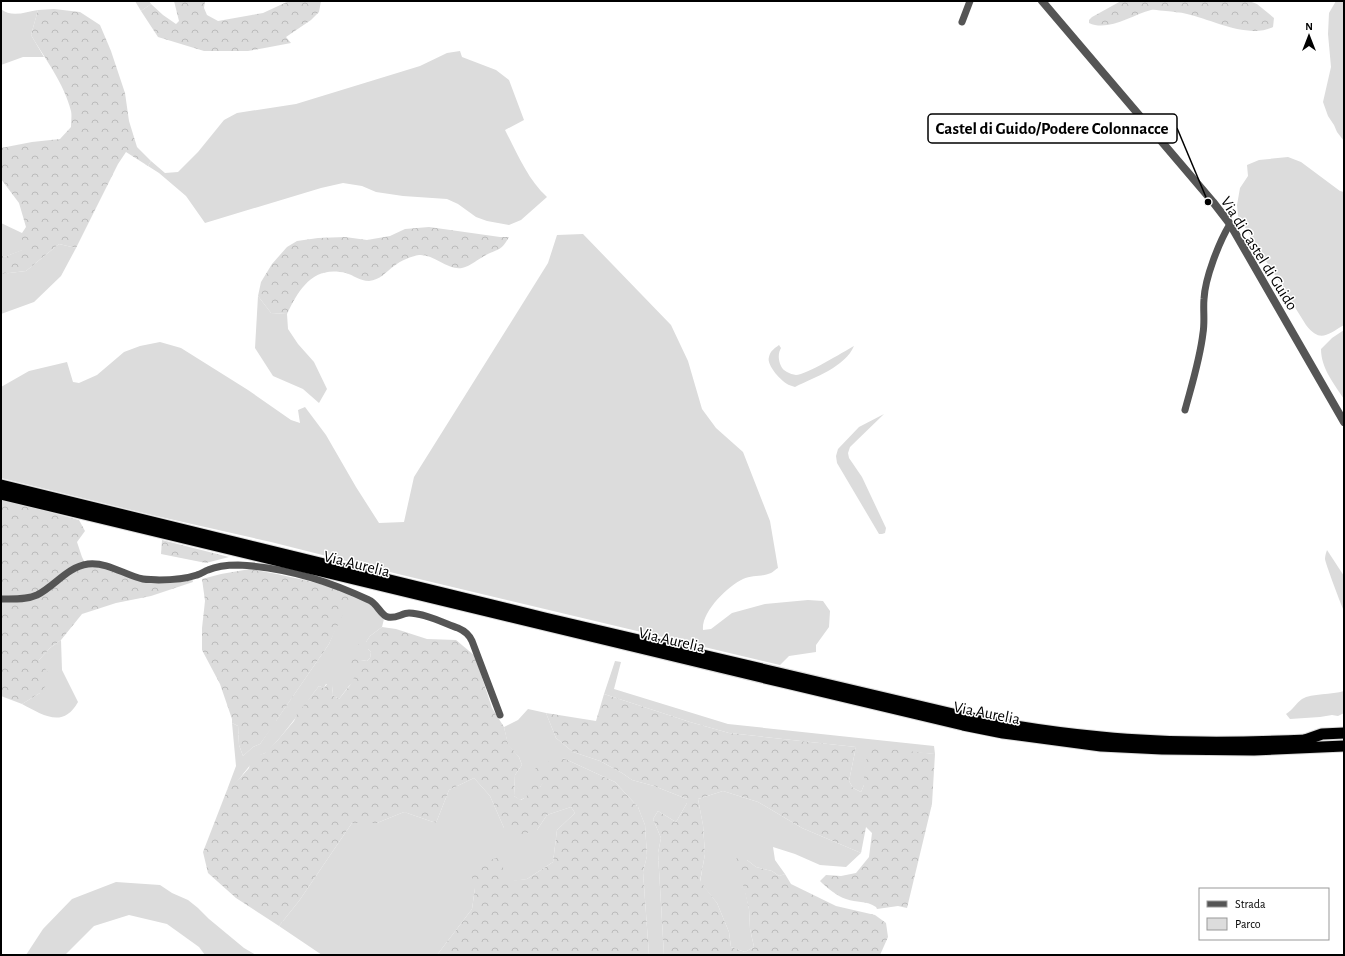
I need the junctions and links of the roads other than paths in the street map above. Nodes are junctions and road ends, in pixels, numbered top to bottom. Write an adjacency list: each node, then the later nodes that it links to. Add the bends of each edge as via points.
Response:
1 (970, 1): 3 (street)
2 (1042, 1): 4 (street, Via di Castel di Guido)
3 (962, 22)
4 (1230, 224): 5 (street, via 1218,249 1206,287 1203,332 1195,376); 6 (street, Via di Castel di Guido)
5 (1185, 410)
6 (1344, 422)
7 (1, 485): 13 (highway, Via Aurelia, via 966,717 1053,731 1146,740)
8 (1, 494): 14 (highway, Via Aurelia, via 963,725 1101,746 1254,750)
9 (1, 599): 10 (street, via 33,596 73,569 88,564 107,566 144,579 167,580 234,565 288,572 340,587 370,600 388,617 416,614 466,632 472,641)
10 (500, 714)
11 (1344, 733): 13 (highway, via 1322,734)
12 (1344, 738): 13 (highway, Via Aurelia)
13 (1305, 740)
14 (1331, 746): 15 (highway, Via Aurelia); 16 (highway)
15 (1344, 746)
16 (1344, 751)

